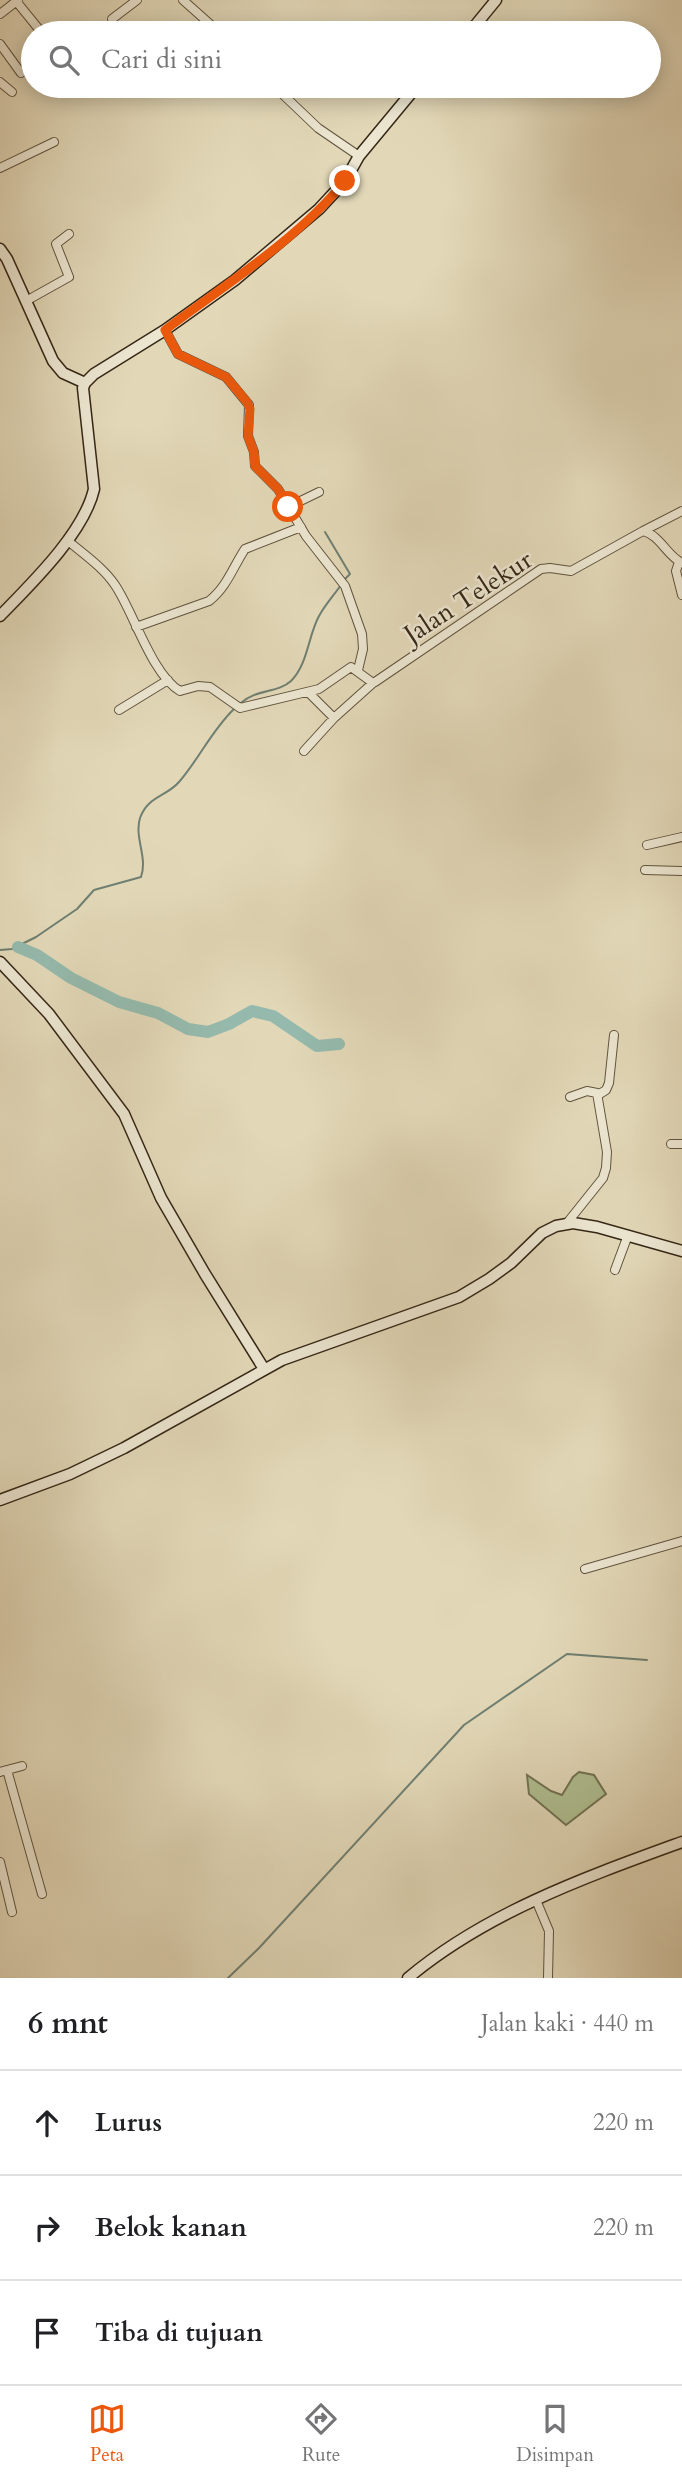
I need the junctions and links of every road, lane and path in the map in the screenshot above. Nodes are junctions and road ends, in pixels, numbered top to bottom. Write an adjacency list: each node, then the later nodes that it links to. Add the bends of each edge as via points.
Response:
1 (137, 0): 6 (street)
2 (183, 0): 8 (street)
3 (496, 0): 9 (street)
4 (17, 1): 5 (street); 7 (street)
5 (0, 14)
6 (112, 19)
7 (33, 21)
8 (206, 21)
9 (479, 21)
10 (0, 44): 11 (street)
11 (21, 73)
12 (0, 83): 13 (street)
13 (12, 92)
14 (287, 98): 17 (street, via 318,128)
15 (407, 98): 17 (street)
16 (54, 142): 18 (street)
17 (359, 156): 22 (street, via 345,181 318,209 235,280)
18 (0, 168)
19 (69, 234): 21 (street, via 56,244 69,277)
20 (0, 249): 21 (street)
21 (26, 302): 23 (street, via 58,368)
22 (165, 330): 23 (street); 25 (street, via 178,354 226,377 247,402 255,466)
23 (85, 383): 29 (street, via 94,489 90,504)
24 (319, 492): 25 (street)
25 (288, 507): 27 (street)
26 (682, 511): 28 (street, Jalan Telekur)
27 (301, 527): 33 (street, via 245,549 209,601); 34 (street, via 345,586 362,634)
28 (643, 531): 30 (street); 36 (street, Jalan Telekur, via 571,571 541,569)
29 (66, 540): 32 (street, via 39,578); 33 (street, via 111,580)
30 (681, 563): 31 (street, via 676,571)
31 (682, 595)
32 (0, 616)
33 (135, 627): 35 (street)
34 (358, 670): 36 (street); 37 (street, via 348,668 327,685)
35 (168, 680): 37 (street, via 180,691 210,687 240,708); 38 (street)
36 (373, 683): 39 (street, Jalan Telekur)
37 (308, 692): 39 (street)
38 (119, 710)
39 (334, 718): 40 (street, Jalan Telekur)
40 (304, 751)
41 (682, 837): 42 (street)
42 (647, 845)
43 (645, 870): 44 (street)
44 (682, 871)
45 (0, 962): 55 (street, via 48,1014 129,1121 166,1207)
46 (614, 1035): 47 (street, via 608,1083)
47 (598, 1095): 48 (street, via 587,1091); 51 (street, via 607,1152 605,1174)
48 (570, 1097)
49 (682, 1143): 50 (street)
50 (671, 1144)
51 (568, 1223): 52 (street); 55 (street, via 542,1233 511,1263 459,1297)
52 (628, 1235): 53 (street); 54 (street)
53 (682, 1251)
54 (615, 1270)
55 (264, 1369): 56 (street, via 124,1448)
56 (0, 1500)
57 (682, 1541): 58 (street)
58 (584, 1569)
59 (22, 1766): 60 (street)
60 (3, 1771): 63 (street)
61 (682, 1842): 64 (street)
62 (0, 1862): 65 (street)
63 (42, 1894)
64 (536, 1900): 66 (street, via 466,1935); 67 (street, via 549,1931)
65 (12, 1912)
66 (408, 1978)
67 (548, 1978)

